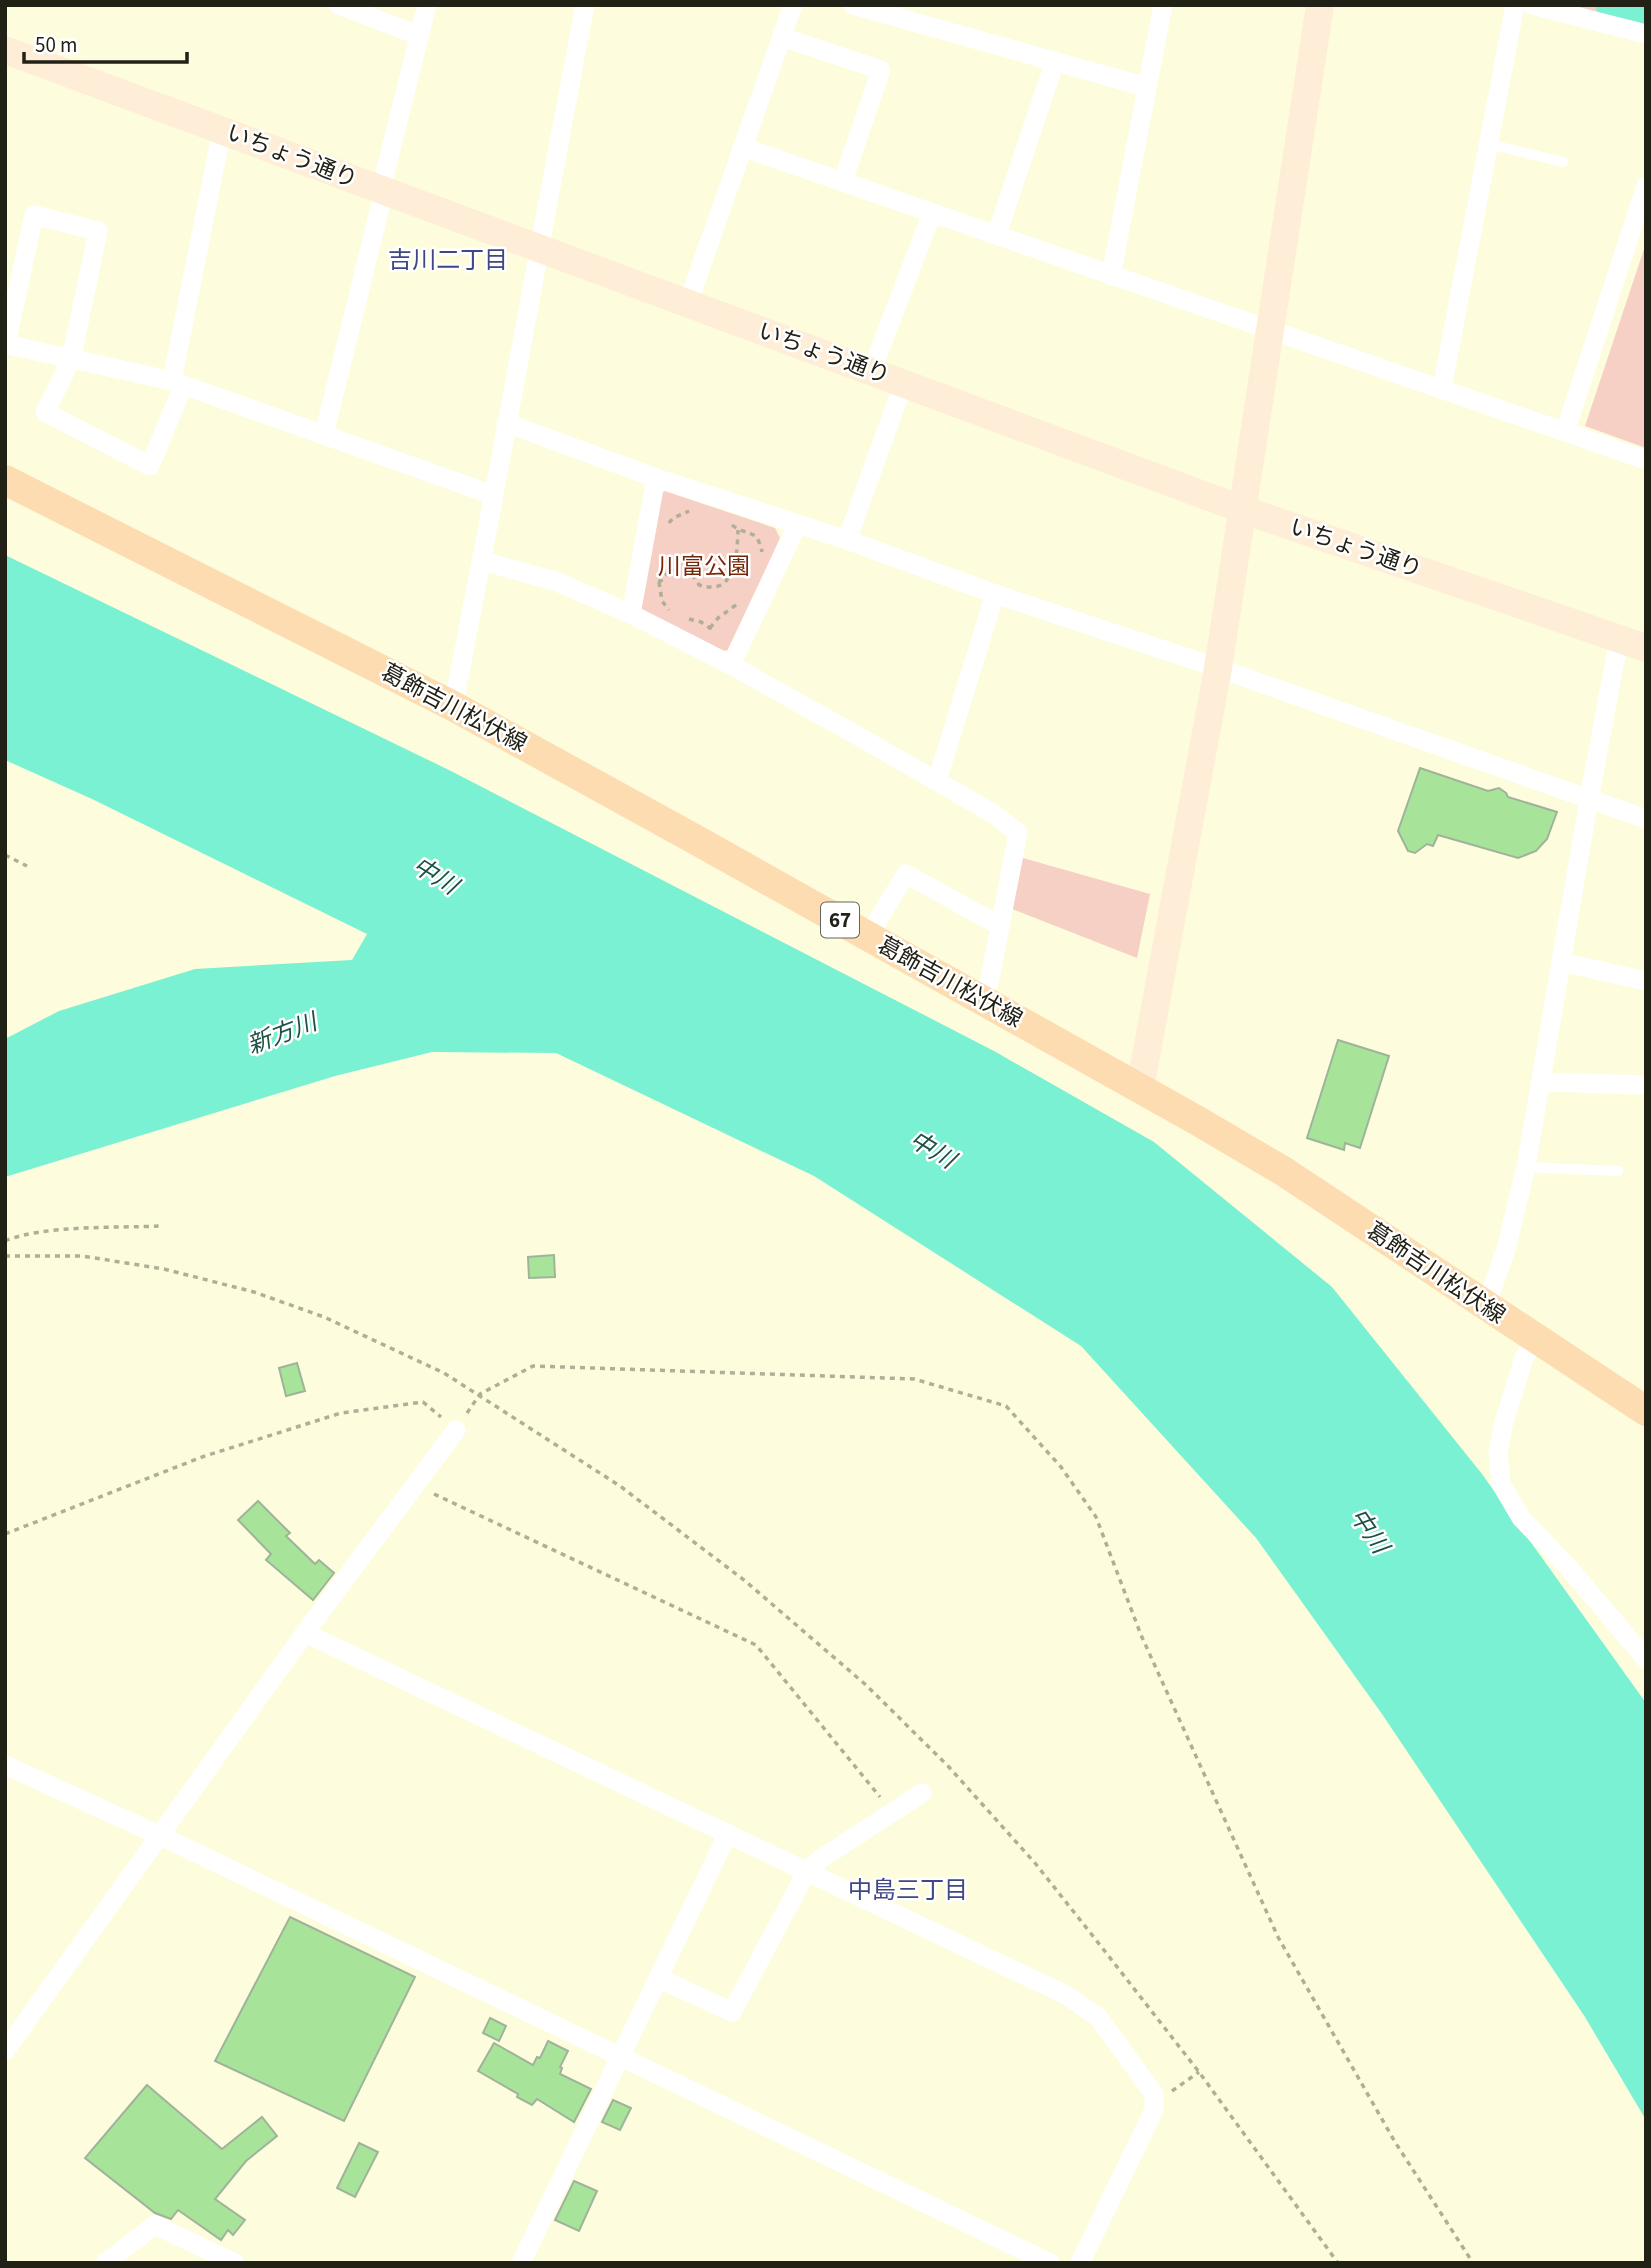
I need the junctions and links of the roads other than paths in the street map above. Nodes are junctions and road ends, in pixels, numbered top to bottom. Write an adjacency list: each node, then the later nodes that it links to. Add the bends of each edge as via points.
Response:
1 (339, 5): 12 (street)
2 (427, 5): 12 (street)
3 (585, 5): 26 (street)
4 (793, 5): 13 (street)
5 (853, 5): 10 (street)
6 (1163, 5): 16 (street)
7 (1320, 5): 29 (street)
8 (1515, 5): 18 (street)
9 (1532, 5): 11 (street)
10 (882, 9): 15 (street)
11 (1646, 34)
12 (418, 35): 23 (street)
13 (782, 37): 19 (street); 21 (street, via 881,69)
14 (5, 50): 17 (street, いちょう通り)
15 (1055, 61): 16 (street); 25 (street)
16 (1146, 86): 27 (street)
17 (222, 130): 23 (street, いちょう通り); 34 (street)
18 (1488, 144): 20 (lane); 35 (street)
19 (742, 147): 21 (street); 28 (street)
20 (1563, 162)
21 (843, 181): 24 (street)
22 (1646, 186): 37 (street)
23 (384, 191): 26 (street, いちょう通り); 38 (street)
24 (932, 214): 25 (street); 32 (street)
25 (997, 234): 27 (street)
26 (538, 248): 28 (street, いちょう通り); 36 (street)
27 (1111, 276): 29 (street)
28 (688, 303): 32 (street, いちょう通り)
29 (1272, 330): 35 (street); 43 (street)
30 (6, 344): 31 (street); 31 (street, via 34,215 98,230)
31 (71, 360): 34 (street); 34 (street, via 45,412 150,466)
32 (872, 370): 33 (street, いちょう通り)
33 (904, 382): 43 (street, いちょう通り); 45 (street)
34 (177, 384): 38 (street)
35 (1442, 388): 37 (street)
36 (506, 423): 40 (street); 42 (street)
37 (1565, 432): 39 (street)
38 (324, 435): 42 (street)
39 (1646, 460)
40 (656, 478): 44 (street); 48 (street)
41 (5, 481): 53 (main road, 葛飾吉川松伏線 / 67)
42 (493, 495): 46 (street)
43 (1244, 510): 49 (street, いちょう通り); 52 (street)
44 (797, 525): 45 (street); 51 (street)
45 (847, 540): 47 (street)
46 (482, 561): 48 (street, via 555,581); 53 (street)
47 (995, 594): 52 (street); 54 (street)
48 (631, 614): 51 (street)
49 (1619, 639): 50 (street, いちょう通り); 55 (street)
50 (1646, 648)
51 (730, 665): 54 (street)
52 (1218, 668): 55 (street); 64 (street)
53 (453, 706): 58 (main road, 葛飾吉川松伏線 / 67)
54 (937, 781): 57 (street, via 1018,833)
55 (1589, 799): 56 (street); 59 (street)
56 (1646, 819)
57 (1000, 926): 58 (street, via 906,874); 61 (street, via 989,984)
58 (868, 936): 61 (main road, 葛飾吉川松伏線 / 67)
59 (1561, 962): 60 (street); 62 (street)
60 (1646, 981)
61 (980, 999): 64 (main road, 葛飾吉川松伏線 / 67)
62 (1542, 1082): 63 (street); 65 (street)
63 (1646, 1085)
64 (1140, 1088): 67 (main road, 葛飾吉川松伏線 / 67, via 1283,1171)
65 (1526, 1167): 66 (lane); 67 (street)
66 (1618, 1171)
67 (1486, 1306): 68 (main road, 葛飾吉川松伏線 / 67)
68 (1535, 1339): 69 (main road, 葛飾吉川松伏線 / 67); 72 (street, via 1524,1358 1504,1422 1498,1452 1501,1484 1521,1518)
69 (1646, 1411)
70 (460, 1423): 71 (street)
71 (305, 1633): 75 (street); 76 (street)
72 (1646, 1659)
73 (5, 1765): 76 (street)
74 (922, 1793): 77 (street)
75 (728, 1833): 77 (street); 78 (street)
76 (161, 1836): 79 (street); 80 (street)
77 (807, 1871): 78 (street, via 732,2012); 85 (street, via 1066,1995 1098,2017 1144,2078 1154,2094 1154,2110)
78 (658, 1978): 80 (street)
79 (5, 2051)
80 (618, 2057): 83 (street); 84 (street)
81 (105, 2263): 82 (street, via 155,2225)
82 (235, 2263)
83 (521, 2263)
84 (1050, 2263)
85 (1080, 2263)

